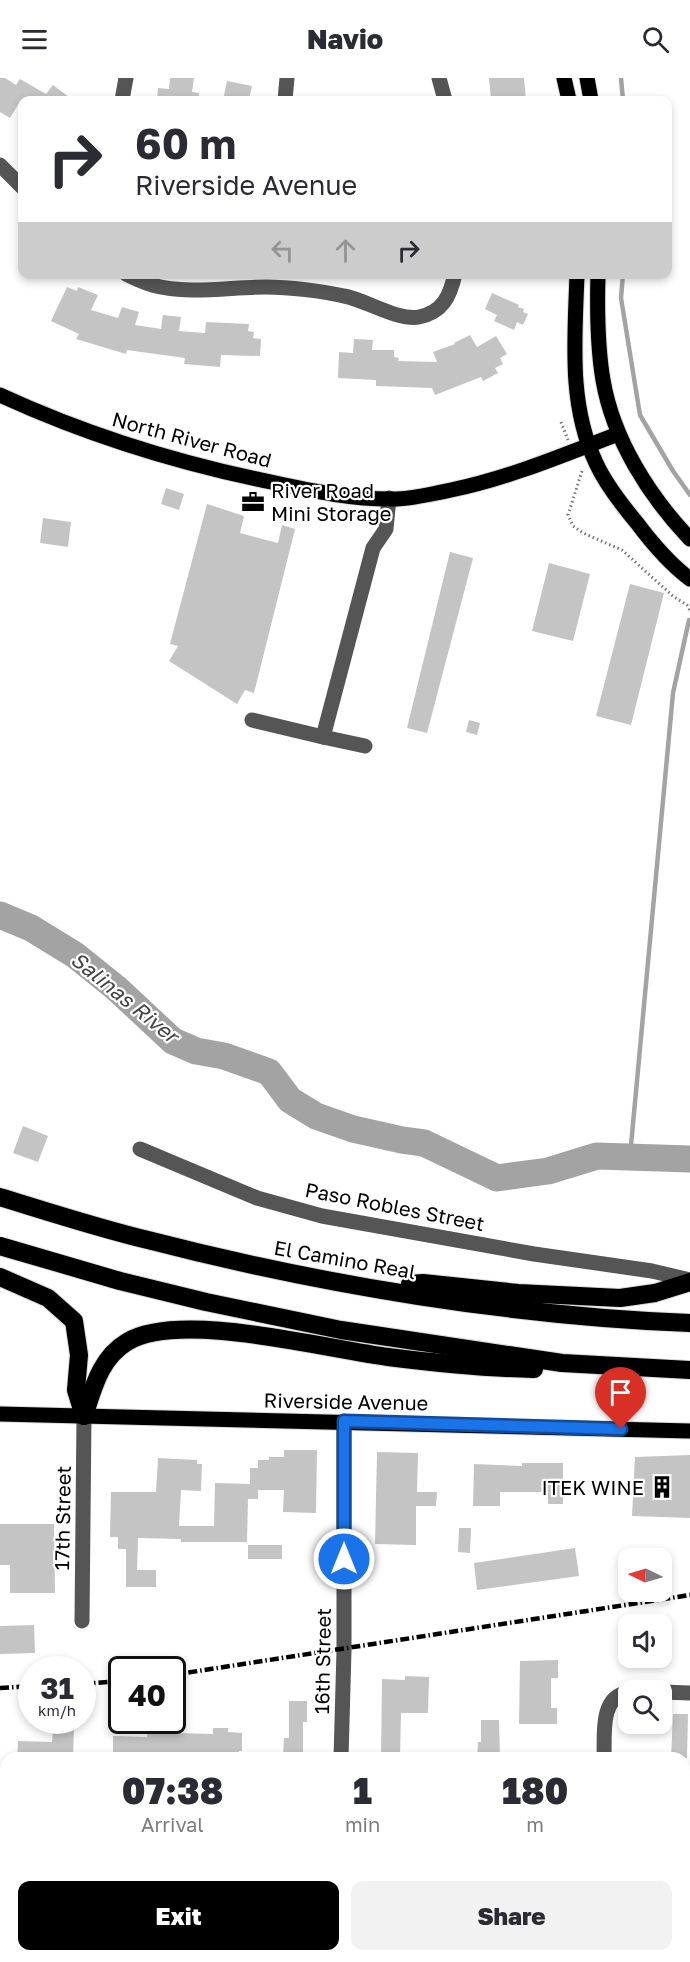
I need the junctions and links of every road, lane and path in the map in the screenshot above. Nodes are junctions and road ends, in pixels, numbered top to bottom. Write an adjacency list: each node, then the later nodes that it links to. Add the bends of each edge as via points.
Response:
1 (126, 78): 6 (street)
2 (287, 78): 7 (street)
3 (439, 78): 8 (street)
4 (564, 78): 9 (main road)
5 (586, 78): 10 (main road)
6 (123, 96)
7 (285, 96)
8 (444, 96)
9 (568, 96)
10 (590, 96)
11 (0, 165): 12 (street)
12 (18, 183)
13 (138, 279): 17 (street, via 152,285 198,290)
14 (454, 279): 17 (street, via 442,304 432,314 416,318 346,296)
15 (577, 279): 20 (main road, via 574,367)
16 (598, 279): 19 (main road, via 602,372)
17 (269, 281)
18 (0, 395): 21 (main road, North River Road, via 49,417 165,458 310,490)
19 (618, 434): 20 (main road, North River Road); 22 (main road, via 643,477)
20 (588, 446): 21 (main road, North River Road, via 480,484); 23 (main road, via 596,465 651,542); 24 (path, via 568,515 573,526 622,549)
21 (389, 498): 26 (street, via 386,529 373,548)
22 (690, 539)
23 (690, 579)
24 (690, 610)
25 (252, 720): 26 (street)
26 (323, 737): 27 (street)
27 (365, 746)
28 (140, 1149): 32 (street, Paso Robles Street, via 257,1198 322,1216)
29 (0, 1197): 35 (highway, El Camino Real, via 157,1243)
30 (0, 1246): 37 (highway, via 218,1305 352,1332)
31 (690, 1270): 32 (street, Paso Robles Street)
32 (652, 1271): 34 (street, Paso Robles Street)
33 (0, 1277): 40 (highway, via 48,1298 74,1321 79,1355 76,1390)
34 (690, 1281): 35 (highway, via 655,1293 620,1298 423,1283)
35 (363, 1287): 36 (highway, El Camino Real, via 592,1317)
36 (690, 1323)
37 (562, 1363): 38 (highway); 40 (highway, via 534,1369 491,1368 386,1357 246,1334 161,1330 125,1343 112,1355 94,1384)
38 (690, 1370)
39 (0, 1414): 40 (main road, Riverside Avenue)
40 (84, 1416): 41 (main road, Riverside Avenue); 43 (street, 17th Street)
41 (344, 1421): 42 (main road, Riverside Avenue); 47 (street, 16th Street)
42 (690, 1431)
43 (82, 1621)
44 (672, 1692): 45 (street)
45 (690, 1693)
46 (618, 1697): 48 (street, via 608,1706)
47 (341, 1752)
48 (604, 1752)

